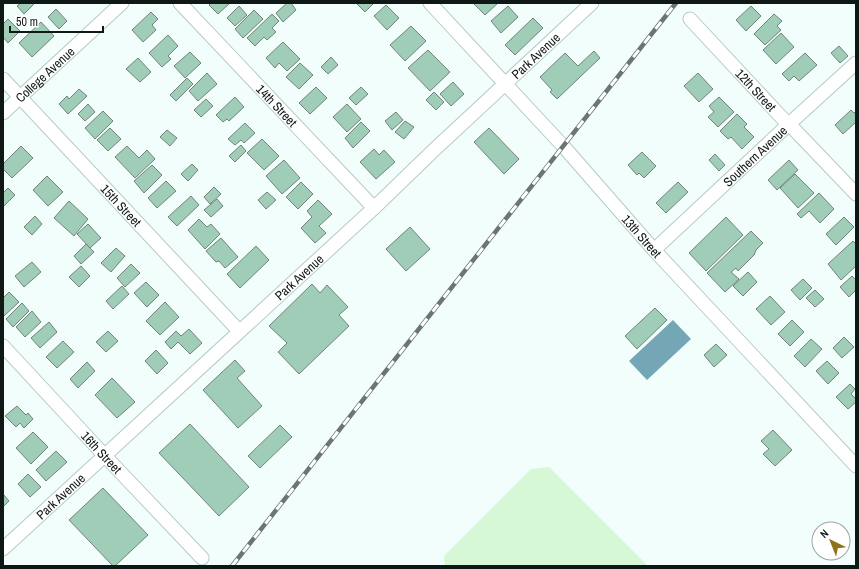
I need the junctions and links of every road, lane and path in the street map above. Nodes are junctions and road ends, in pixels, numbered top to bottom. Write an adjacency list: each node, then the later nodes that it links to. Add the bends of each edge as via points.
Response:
1 (122, 3): 9 (street, College Avenue)
2 (180, 3): 13 (street, 14th Street)
3 (430, 3): 8 (street, 13th Street)
4 (592, 3): 8 (street, Park Avenue)
5 (690, 19): 11 (street, 12th Street)
6 (856, 63): 11 (street, Southern Avenue)
7 (3, 79): 9 (street, 15th Street)
8 (505, 84): 13 (street, Park Avenue); 14 (street, 13th Street)
9 (20, 97): 10 (street, College Avenue); 15 (street, 15th Street)
10 (3, 113)
11 (789, 124): 12 (street, 12th Street); 14 (street, Southern Avenue)
12 (856, 194)
13 (374, 208): 15 (street, Park Avenue)
14 (654, 250): 18 (street, 13th Street)
15 (239, 331): 17 (street, Park Avenue)
16 (3, 346): 17 (street, 16th Street)
17 (105, 456): 19 (street, Park Avenue); 20 (street, 16th Street)
18 (856, 466)
19 (3, 549)
20 (202, 558)

